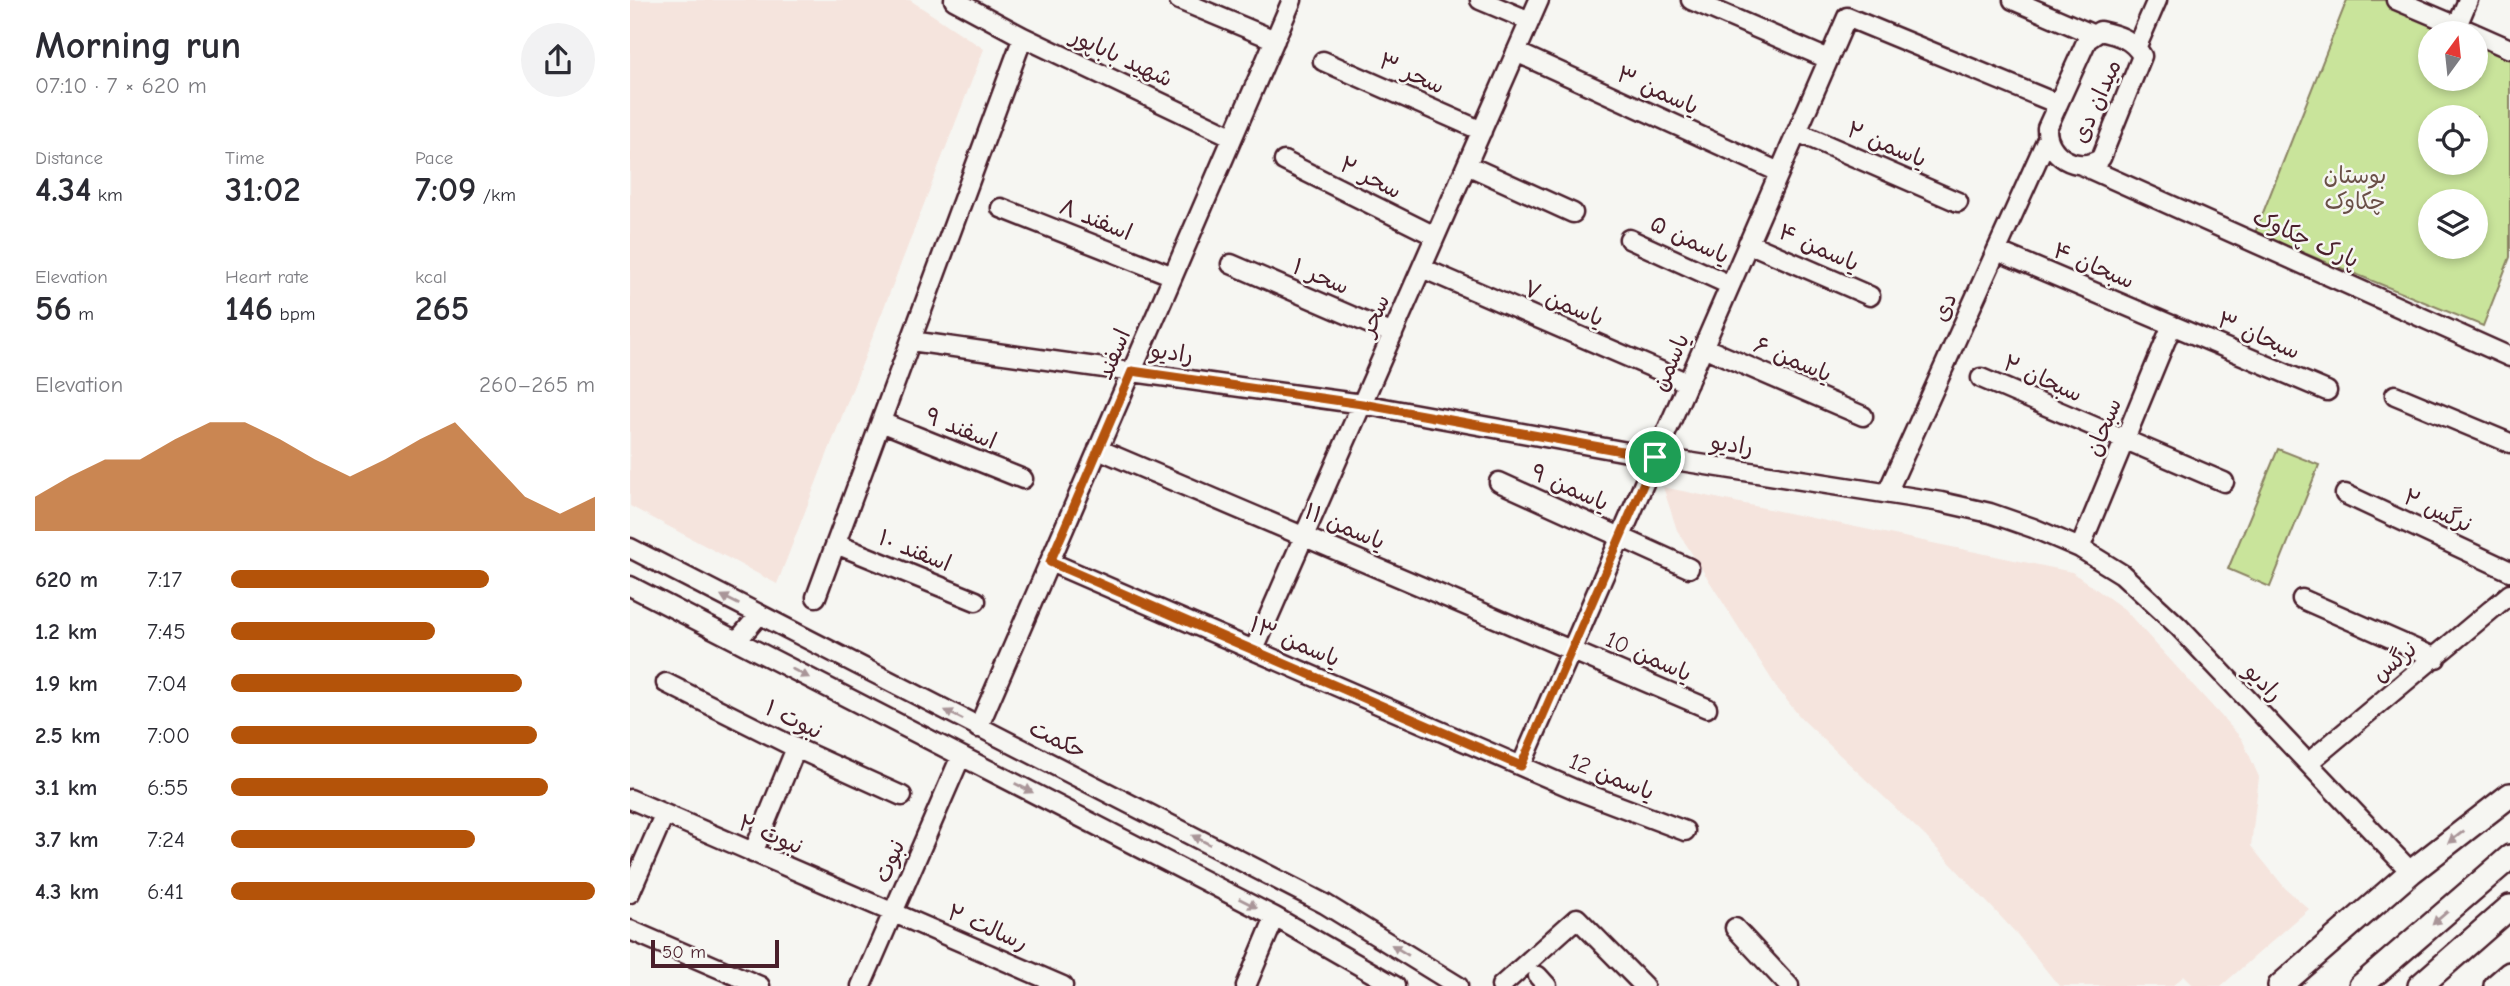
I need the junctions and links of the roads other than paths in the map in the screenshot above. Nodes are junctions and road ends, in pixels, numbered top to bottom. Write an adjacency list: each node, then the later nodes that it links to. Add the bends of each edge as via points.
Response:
1 (954, 0): 15 (street, شهید باباپور)
2 (1179, 0): 17 (street)
3 (1292, 0): 17 (street, اسفند)
4 (1480, 0): 11 (street)
5 (1539, 0): 11 (street, سحر)
6 (1691, 0): 21 (street)
7 (2013, 0): 14 (street)
8 (2157, 0): 18 (street)
9 (2396, 0): 12 (street)
10 (2468, 0): 13 (street)
11 (1530, 21): 20 (street, سحر)
12 (2445, 21)
13 (2459, 21)
14 (2094, 35): 18 (street, میدان دی, via 2099,31 2113,34); 23 (street, میدان دی, via 2087,40)
15 (1023, 37): 26 (street, شهید باباپور); 46 (street)
16 (2488, 39): 19 (street)
17 (1275, 40): 26 (street, اسفند)
18 (2137, 46): 30 (street, میدان دی, via 2142,56 2101,158)
19 (2510, 48)
20 (1516, 52): 24 (street, سحر); 31 (street, یاسمن ۳)
21 (1828, 59): 23 (street, یاسمن, via 1847,17); 25 (street, یاسمن)
22 (1324, 61): 24 (street, سحر ۳)
23 (2058, 104): 27 (street, میدان دی)
24 (1482, 131): 29 (street, سحر)
25 (1797, 132): 31 (street, یاسمن); 32 (street, یاسمن ۲)
26 (1233, 137): 41 (street, اسفند)
27 (2046, 141): 30 (street, میدان دی, via 2053,151); 38 (street, دی)
28 (1284, 161): 35 (street, سحر ۲)
29 (1467, 165): 34 (street); 35 (street, سحر)
30 (2081, 165): 48 (street, پارک چکاوک)
31 (1779, 172): 37 (street, یاسمن)
32 (1958, 202)
33 (1001, 208): 41 (street, اسفند ۸)
34 (1573, 213)
35 (1435, 236): 40 (street, سحر)
36 (1629, 239): 42 (street, یاسمن ۵)
37 (1748, 243): 42 (street, یاسمن); 43 (street, یاسمن ۴)
38 (1997, 251): 44 (street, سبحان ۴); 64 (street, دی)
39 (1231, 264): 45 (street, سحر ۱)
40 (1422, 268): 45 (street, سحر); 51 (street, یاسمن ۷)
41 (1173, 276): 49 (street, اسفند)
42 (1730, 285): 47 (street, یاسمن)
43 (1870, 296)
44 (2172, 325): 52 (street, سبحان ۳); 57 (street, سبحان)
45 (1392, 334): 54 (street, سحر)
46 (911, 341): 49 (street, رادیو); 56 (street)
47 (1703, 347): 51 (street, یاسمن); 55 (street, یاسمن ۶)
48 (2510, 357)
49 (1132, 371): 54 (street, رادیو); 59 (street, اسفند)
50 (1981, 378): 57 (street, سبحان ۲)
51 (1688, 383): 60 (street, یاسمن)
52 (2327, 391)
53 (2395, 395): 58 (street)
54 (1362, 404): 60 (street, رادیو); 66 (street, سحر)
55 (1864, 416)
56 (881, 422): 61 (street, اسفند ۹); 68 (street)
57 (2123, 441): 63 (street, سبحان ۲); 70 (street, سبحان)
58 (2510, 443)
59 (1098, 449): 66 (street, یاسمن ۱۱); 71 (street, اسفند)
60 (1655, 457): 64 (street, رادیو); 67 (street, یاسمن)
61 (1023, 479)
62 (1499, 482): 67 (street, یاسمن ۹)
63 (2224, 482)
64 (1887, 493): 70 (street, رادیو, via 1990,513)
65 (2345, 494): 73 (street, نرگس ۲)
66 (1304, 536): 81 (street, یاسمن ۱۱); 82 (street, سحر)
67 (1621, 537): 72 (street, یاسمن ۹); 81 (street, یاسمن)
68 (836, 544): 76 (street); 78 (street, اسفند ۱۰)
69 (630, 548): 79 (street, حکمت, one-way to 69)
70 (2080, 548): 89 (street, رادیو, via 2122,574)
71 (1050, 562): 82 (street, یاسمن ۱۳); 86 (street, اسفند)
72 (1689, 568)
73 (2510, 571)
74 (630, 586): 80 (street)
75 (2510, 594): 83 (street, نرگس)
76 (816, 597)
77 (2302, 599): 83 (street)
78 (976, 601)
79 (759, 615): 80 (street); 86 (street, حکمت, one-way to 79)
80 (737, 641): 88 (street, one-way to 88)
81 (1572, 648): 85 (street, یاسمن 10); 90 (street, یاسمن)
82 (1254, 650): 90 (street, یاسمن ۱۳)
83 (2436, 658): 89 (street, نرگس)
84 (666, 683): 87 (street, نبوت ۱)
85 (1707, 708)
86 (978, 727): 111 (street, حکمت, one-way to 86, via 1325,904)
87 (796, 748): 92 (street, نبوت ۱); 96 (street)
88 (961, 756): 101 (street, نبوت); 102 (street, one-way to 102)
89 (2308, 763): 98 (street, رادیو)
90 (1521, 766): 95 (street, یاسمن 12)
91 (2510, 795): 98 (main road, one-way to 98)
92 (902, 796)
93 (630, 799): 94 (street, نبوت ۲)
94 (664, 815): 96 (street, نبوت ۲); 99 (street)
95 (1685, 831)
96 (753, 853): 101 (street, نبوت ۲)
97 (2510, 857): 116 (main road, one-way to 116)
98 (2411, 872): 115 (main road)
99 (630, 893)
100 (2510, 906): 117 (main road)
101 (893, 913): 107 (street, نبوت); 108 (street, رسالت ۲)
102 (1275, 917): 109 (street); 110 (street)
103 (1735, 928): 114 (street)
104 (630, 930): 106 (street)
105 (2510, 974): 118 (main road)
106 (760, 986)
107 (861, 986)
108 (1063, 986)
109 (1246, 986)
110 (1395, 986)
111 (1458, 986)
112 (1501, 986): 113 (street, via 1577,918)
113 (1644, 986)
114 (1789, 986)
115 (2280, 986)
116 (2361, 986)
117 (2420, 986)
118 (2496, 986)

